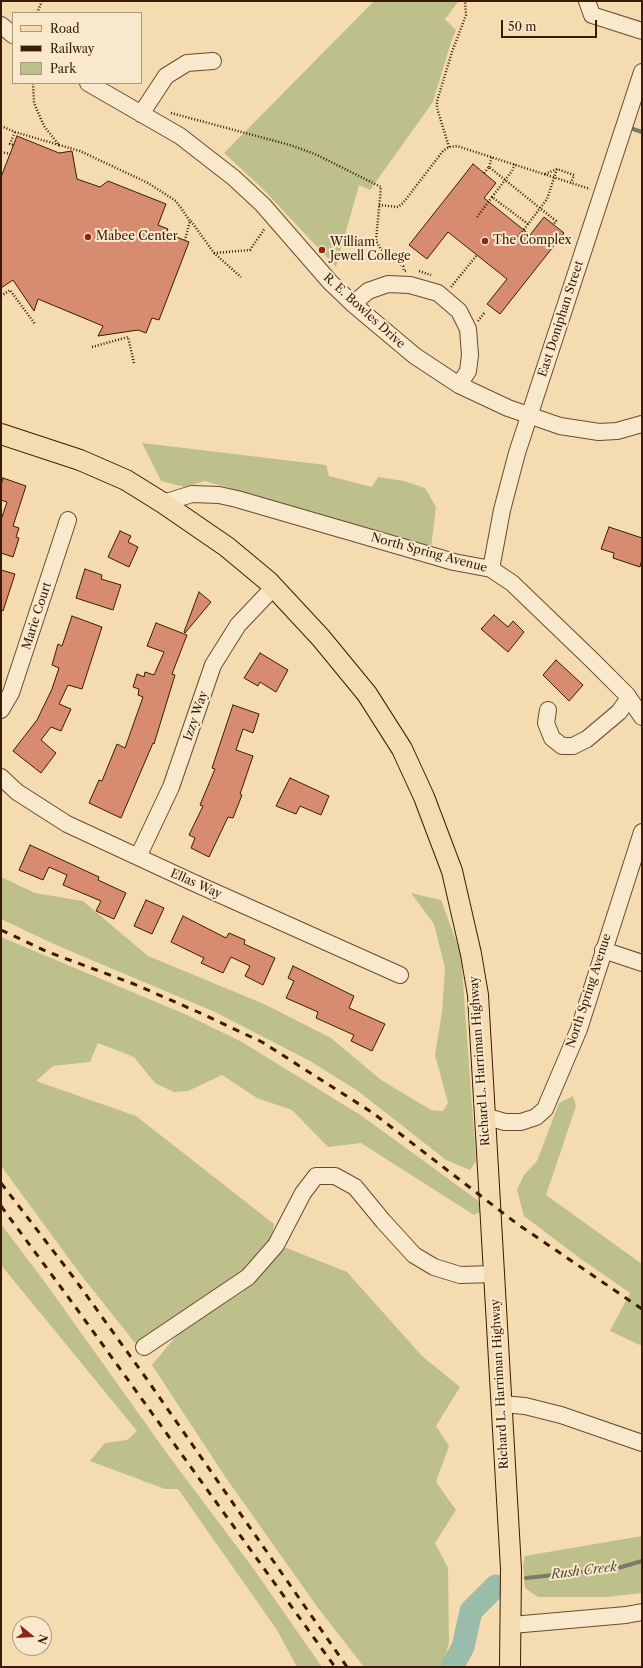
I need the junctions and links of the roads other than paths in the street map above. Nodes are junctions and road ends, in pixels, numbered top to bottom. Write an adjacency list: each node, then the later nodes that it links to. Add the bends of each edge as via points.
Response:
1 (587, 1): 3 (street, via 592,15)
2 (1, 26): 4 (street)
3 (642, 31)
4 (12, 34)
5 (213, 61): 8 (street, via 186,63 166,76)
6 (642, 72): 11 (street, East Doniphan Street)
7 (90, 84): 8 (street, R. E. Bowles Drive)
8 (141, 114): 9 (street, R. E. Bowles Drive, via 180,136 234,178 263,205 330,282)
9 (353, 304): 10 (street, R. E. Bowles Drive, via 415,356); 10 (street, via 368,291 388,284 410,285 438,293 460,311 468,329 468,371)
10 (459, 385): 11 (street, R. E. Bowles Drive)
11 (529, 417): 12 (street, R. E. Bowles Drive, via 560,426 599,432 617,431); 16 (street, East Doniphan Street, via 502,510)
12 (642, 424)
13 (1, 434): 14 (main road, Richard L. Harriman Highway, via 80,460 126,480)
14 (163, 503): 16 (street, North Spring Avenue, via 192,494 237,499 454,562); 17 (main road, Richard L. Harriman Highway, via 226,547)
15 (68, 520): 19 (street, Marie Court, via 12,693)
16 (491, 569): 18 (street, North Spring Avenue, via 512,583)
17 (274, 587): 24 (street, Izzy Way, via 238,625 213,665 171,787); 28 (main road, Richard L. Harriman Highway, via 321,638 367,694 402,749 424,797 452,871 471,954 478,995)
18 (629, 698): 20 (street, via 619,712 587,739 573,746 562,746 552,738 546,723); 21 (street, North Spring Avenue)
19 (1, 710)
20 (548, 710)
21 (642, 717)
22 (1, 777): 24 (street, Ellas Way, via 41,809)
23 (642, 832): 25 (street, North Spring Avenue)
24 (138, 857): 27 (street, Ellas Way)
25 (603, 950): 26 (street); 28 (street, North Spring Avenue, via 579,1029 545,1109 536,1117 521,1122 505,1122)
26 (642, 963)
27 (400, 975)
28 (484, 1116): 29 (main road, Richard L. Harriman Highway)
29 (494, 1274): 30 (street, via 460,1275 434,1267 414,1255 356,1187 335,1176 316,1176 276,1245 248,1277); 31 (main road, Richard L. Harriman Highway)
30 (144, 1347)
31 (502, 1404): 32 (street, via 525,1406 561,1415); 34 (main road, Richard L. Harriman Highway, via 511,1569)
32 (642, 1444)
33 (642, 1612): 34 (street)
34 (511, 1634): 35 (main road, Richard L. Harriman Highway); 36 (main road)
35 (510, 1667)
36 (516, 1667)

